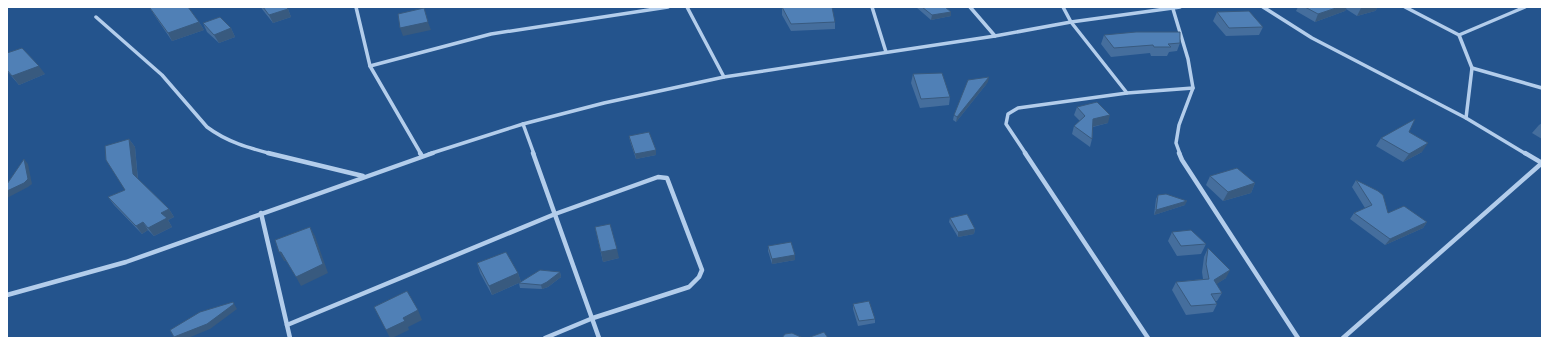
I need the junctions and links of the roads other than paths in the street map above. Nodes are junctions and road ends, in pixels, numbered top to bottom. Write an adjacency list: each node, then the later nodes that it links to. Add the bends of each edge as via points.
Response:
1 (356, 7): 17 (street)
2 (668, 7): 17 (street, via 491,34)
3 (687, 7): 19 (street)
4 (872, 7): 16 (street)
5 (970, 7): 15 (street)
6 (1062, 7): 13 (street)
7 (1180, 7): 11 (street)
8 (1263, 7): 23 (street, via 1350,59)
9 (1405, 7): 14 (street)
10 (1525, 7): 14 (street)
11 (1173, 9): 13 (street); 20 (street, via 1188,59)
12 (96, 17): 27 (street, via 162,75 216,134 241,146)
13 (1071, 22): 15 (street); 22 (street)
14 (1459, 35): 18 (street)
15 (995, 36): 16 (street)
16 (886, 52): 19 (street)
17 (370, 66): 25 (street)
18 (1472, 68): 21 (street); 23 (street)
19 (724, 77): 24 (street, via 604,103)
20 (1193, 88): 22 (street); 37 (street, via 1179,125 1176,143 1182,160)
21 (1542, 88)
22 (1127, 93): 36 (street, via 1018,108 1008,114 1006,124)
23 (1466, 118): 26 (street)
24 (523, 124): 25 (street); 29 (street)
25 (422, 156): 27 (street)
26 (1542, 163): 38 (street)
27 (365, 176): 28 (street)
28 (261, 213): 30 (street, via 126,262); 32 (street)
29 (555, 214): 31 (street); 31 (street, via 663,176 667,178 702,270 689,287); 32 (street)
30 (7, 295)
31 (593, 318): 34 (street); 35 (street)
32 (287, 325): 33 (street)
33 (290, 338)
34 (545, 338)
35 (599, 338)
36 (1148, 338)
37 (1298, 338)
38 (1343, 338)

